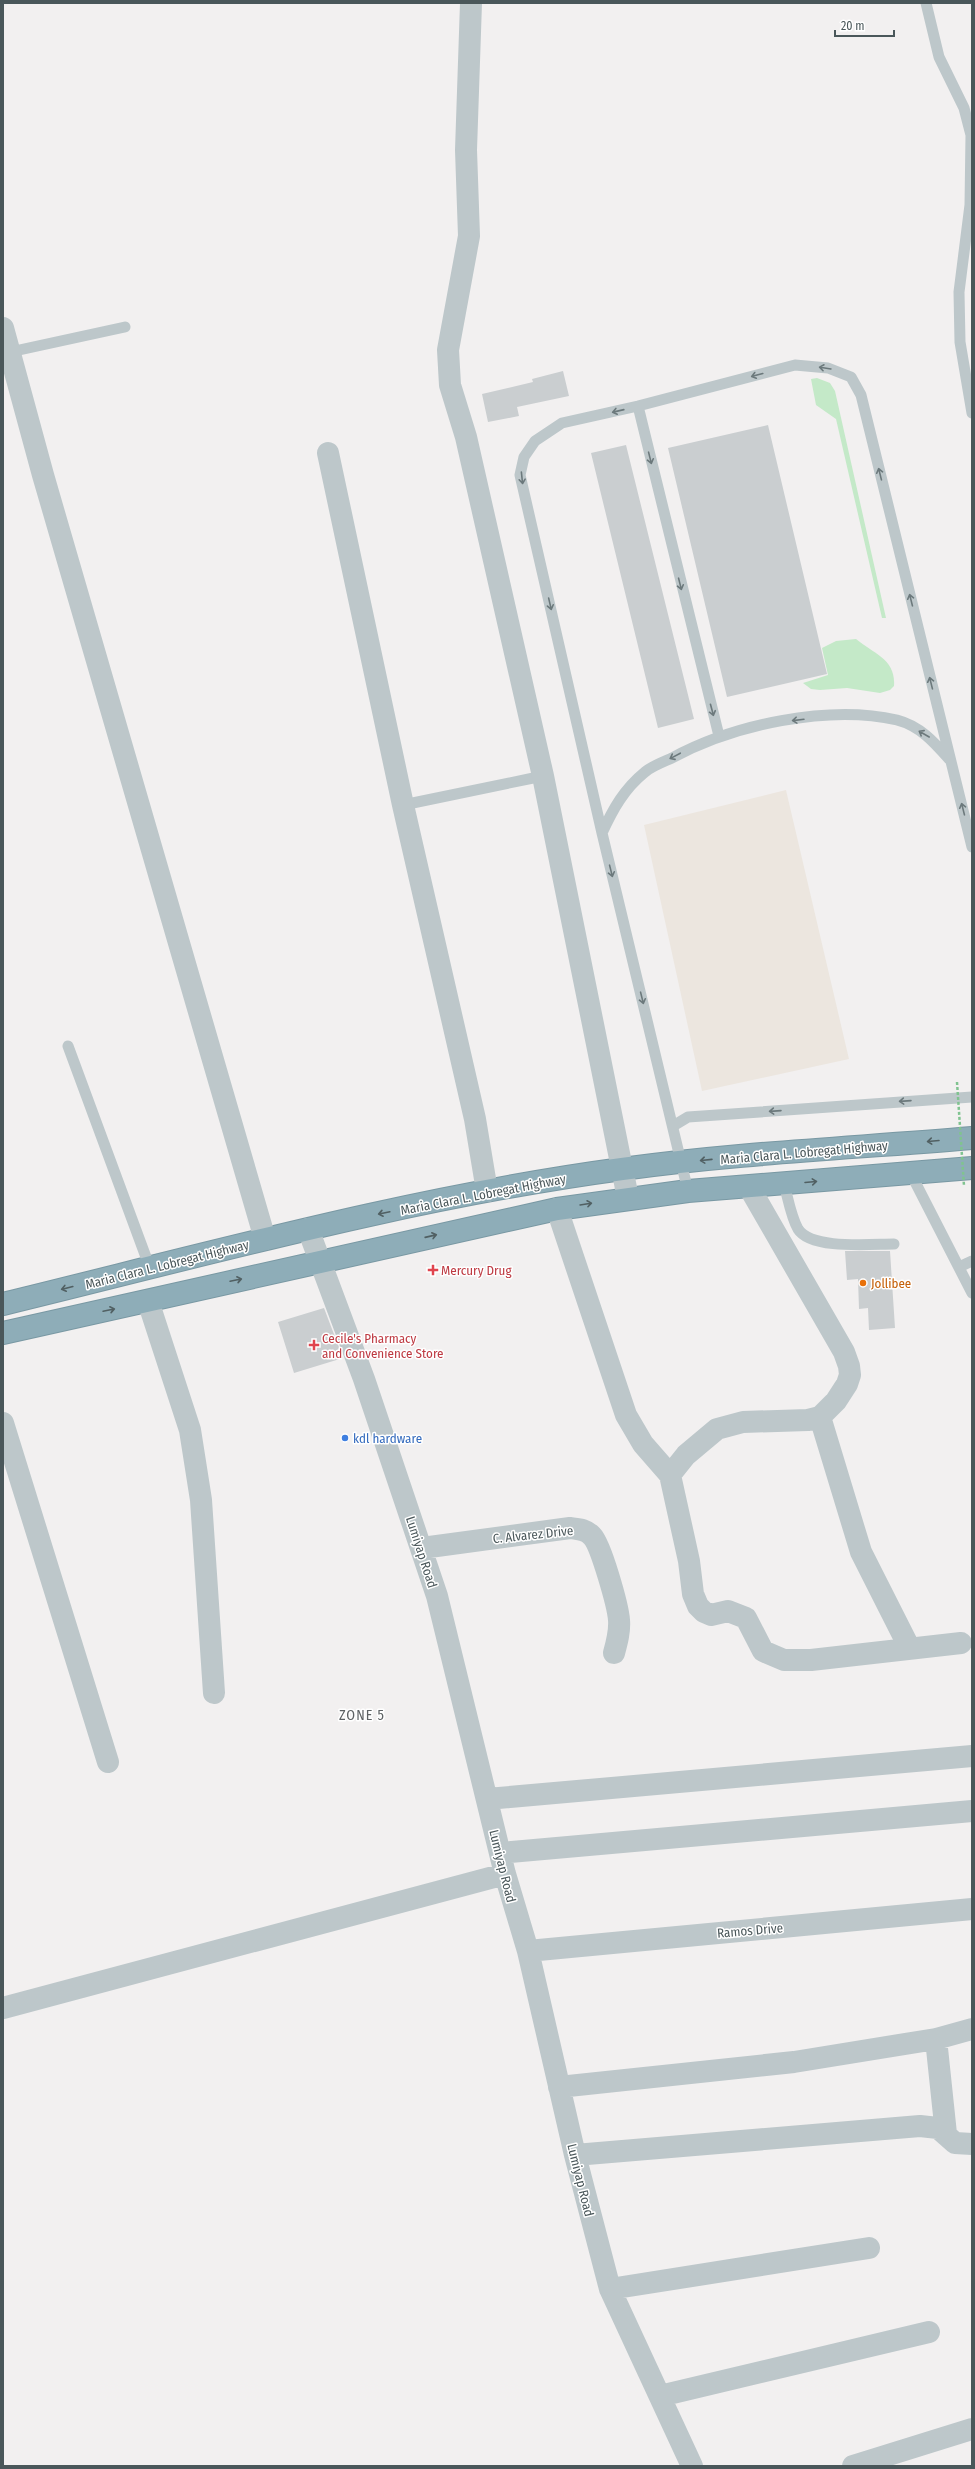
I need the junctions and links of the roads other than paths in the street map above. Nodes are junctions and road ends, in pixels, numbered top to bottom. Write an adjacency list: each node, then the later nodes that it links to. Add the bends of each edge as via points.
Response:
1 (472, 3): 12 (street, via 466,150 469,236 448,350 450,385 466,437)
2 (926, 3): 6 (lane, via 939,57 964,108 971,135 970,205 959,292 960,342)
3 (125, 327): 5 (lane)
4 (3, 328): 5 (street)
5 (10, 352): 31 (street, via 43,475)
6 (969, 369): 8 (lane)
7 (638, 406): 10 (lane, one-way to 10); 11 (lane, one-way to 7, via 861,395 851,377 828,368 795,365); 14 (lane, one-way to 14, via 562,423 535,441 524,457 520,475)
8 (972, 413)
9 (328, 453): 13 (street)
10 (719, 736): 11 (lane, one-way to 10, via 929,735 898,720 845,714 767,724); 14 (lane, one-way to 14, via 645,772 616,804)
11 (951, 762): 15 (lane, one-way to 11)
12 (543, 776): 13 (lane); 21 (street)
13 (403, 805): 26 (street, via 475,1119)
14 (602, 833): 18 (lane, one-way to 18)
15 (972, 847)
16 (68, 1046): 36 (lane)
17 (972, 1097): 18 (lane, one-way to 18, via 688,1117)
18 (673, 1126): 20 (lane)
19 (972, 1138): 20 (highway, Maria Clara L. Lobregat Highway, one-way to 20)
20 (683, 1162): 21 (highway, Maria Clara L. Lobregat Highway); 27 (lane)
21 (622, 1169): 26 (highway, Maria Clara L. Lobregat Highway); 28 (street)
22 (912, 1174): 23 (highway); 24 (highway, one-way to 22); 35 (lane)
23 (968, 1177)
24 (784, 1184): 25 (highway); 32 (lane, via 798,1229 806,1236 817,1241 841,1244)
25 (749, 1187): 27 (highway); 41 (street, via 850,1366 847,1384 836,1401)
26 (487, 1191): 30 (highway, Maria Clara L. Lobregat Highway, one-way to 30)
27 (688, 1191): 28 (highway)
28 (628, 1198): 29 (highway, one-way to 28)
29 (556, 1209): 34 (highway, one-way to 29); 43 (street, via 626,1415 643,1444)
30 (308, 1229): 31 (highway, Maria Clara L. Lobregat Highway); 34 (street, Lumiyap Road)
31 (266, 1239): 36 (highway, Maria Clara L. Lobregat Highway)
32 (894, 1244)
33 (972, 1260): 35 (lane)
34 (320, 1262): 38 (highway, one-way to 34); 44 (street, Lumiyap Road, via 364,1379)
35 (960, 1267): 37 (lane)
36 (150, 1268): 39 (highway, Maria Clara L. Lobregat Highway, one-way to 39)
37 (972, 1292)
38 (148, 1301): 40 (highway, one-way to 38); 48 (street, via 190,1430 201,1500)
39 (3, 1304)
40 (3, 1333)
41 (820, 1417): 43 (street, via 808,1420 743,1422 717,1429 686,1455); 46 (street, via 861,1552)
42 (3, 1423): 50 (street)
43 (670, 1475): 46 (street, via 689,1561 693,1594 704,1612 711,1614 728,1611 746,1618 763,1651 784,1660 812,1660)
44 (422, 1548): 47 (street, C. Alvarez Drive, via 570,1528 582,1529 592,1535 599,1546 619,1619); 51 (street, Lumiyap Road, via 437,1596)
45 (961, 1643): 46 (street)
46 (909, 1647)
47 (614, 1653)
48 (214, 1693)
49 (972, 1756): 51 (street)
50 (108, 1762)
51 (487, 1799): 53 (street, Lumiyap Road)
52 (972, 1811): 53 (street)
53 (500, 1853): 54 (street, Lumiyap Road)
54 (505, 1874): 56 (street, Lumiyap Road); 57 (street)
55 (972, 1909): 56 (street, Ramos Drive)
56 (528, 1951): 60 (street, Lumiyap Road)
57 (3, 2008)
58 (972, 2029): 59 (street)
59 (936, 2039): 60 (street, via 794,2062); 61 (street)
60 (559, 2087): 63 (street, Lumiyap Road)
61 (946, 2134): 62 (street, via 955,2143); 63 (street, via 932,2126 920,2126)
62 (972, 2144)
63 (575, 2155): 65 (street, Lumiyap Road)
64 (869, 2248): 65 (street)
65 (610, 2289): 67 (street, Lumiyap Road)
66 (929, 2332): 67 (street)
67 (660, 2396): 69 (street, Lumiyap Road)
68 (972, 2429): 70 (street)
69 (692, 2466)
70 (853, 2466)

